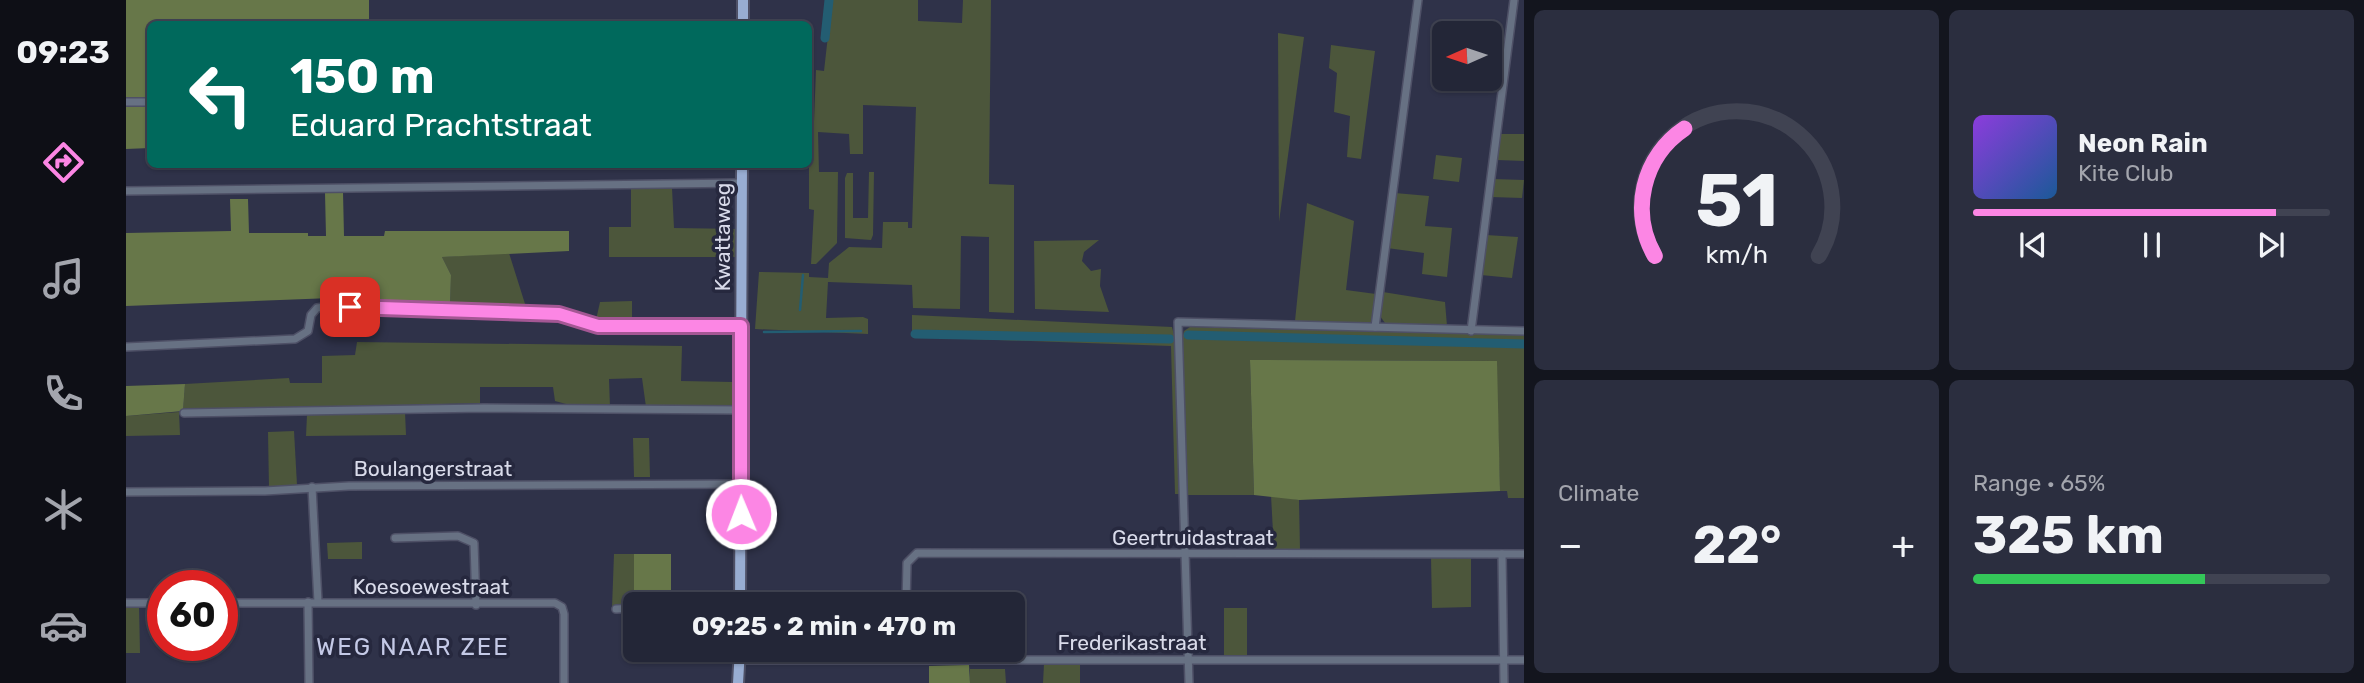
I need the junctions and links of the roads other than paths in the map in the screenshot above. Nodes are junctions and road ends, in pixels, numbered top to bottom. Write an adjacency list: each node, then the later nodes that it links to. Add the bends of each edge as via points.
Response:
1 (743, 0): 4 (main road)
2 (1418, 0): 11 (street)
3 (1514, 0): 12 (street)
4 (743, 21)
5 (126, 102): 6 (street)
6 (147, 102)
7 (742, 168): 8 (main road, Kwattaweg)
8 (742, 183): 9 (street); 10 (main road, Kwattaweg)
9 (126, 191)
10 (741, 326): 14 (street, via 598,326 559,314 331,306 317,308 308,331 295,338); 15 (main road, Kwattaweg)
11 (1375, 327): 12 (street); 21 (street, via 1178,322)
12 (1471, 331): 13 (street)
13 (1524, 331)
14 (126, 347)
15 (742, 410): 16 (street); 17 (main road, Kwattaweg)
16 (184, 413)
17 (741, 484): 18 (street, Boulangerstraat); 24 (main road, Kwattaweg)
18 (312, 487): 19 (street, Boulangerstraat); 27 (street)
19 (126, 492)
20 (395, 538): 31 (street, via 458,536 474,543)
21 (1185, 554): 22 (street, Geertruidastraat); 25 (street, Geertruidastraat, via 917,553 907,562); 34 (street)
22 (1502, 554): 23 (street, Geertruidastraat); 35 (street)
23 (1524, 554)
24 (740, 592)
25 (906, 592)
26 (308, 602): 27 (street, Koesoewestraat); 30 (street, Koesoewestraat); 39 (street)
27 (318, 602): 31 (street, Koesoewestraat)
28 (126, 603): 29 (street)
29 (147, 603)
30 (238, 603)
31 (476, 605): 40 (street, Koesoewestraat, via 555,603 562,607)
32 (616, 609): 33 (street)
33 (623, 609)
34 (1188, 660): 35 (street, Frederikastraat); 37 (street, Frederikastraat); 42 (street)
35 (1504, 660): 36 (street, Frederikastraat); 43 (street)
36 (1524, 660)
37 (1025, 661)
38 (740, 662): 41 (main road)
39 (309, 683)
40 (564, 683)
41 (738, 683)
42 (1189, 683)
43 (1504, 683)

